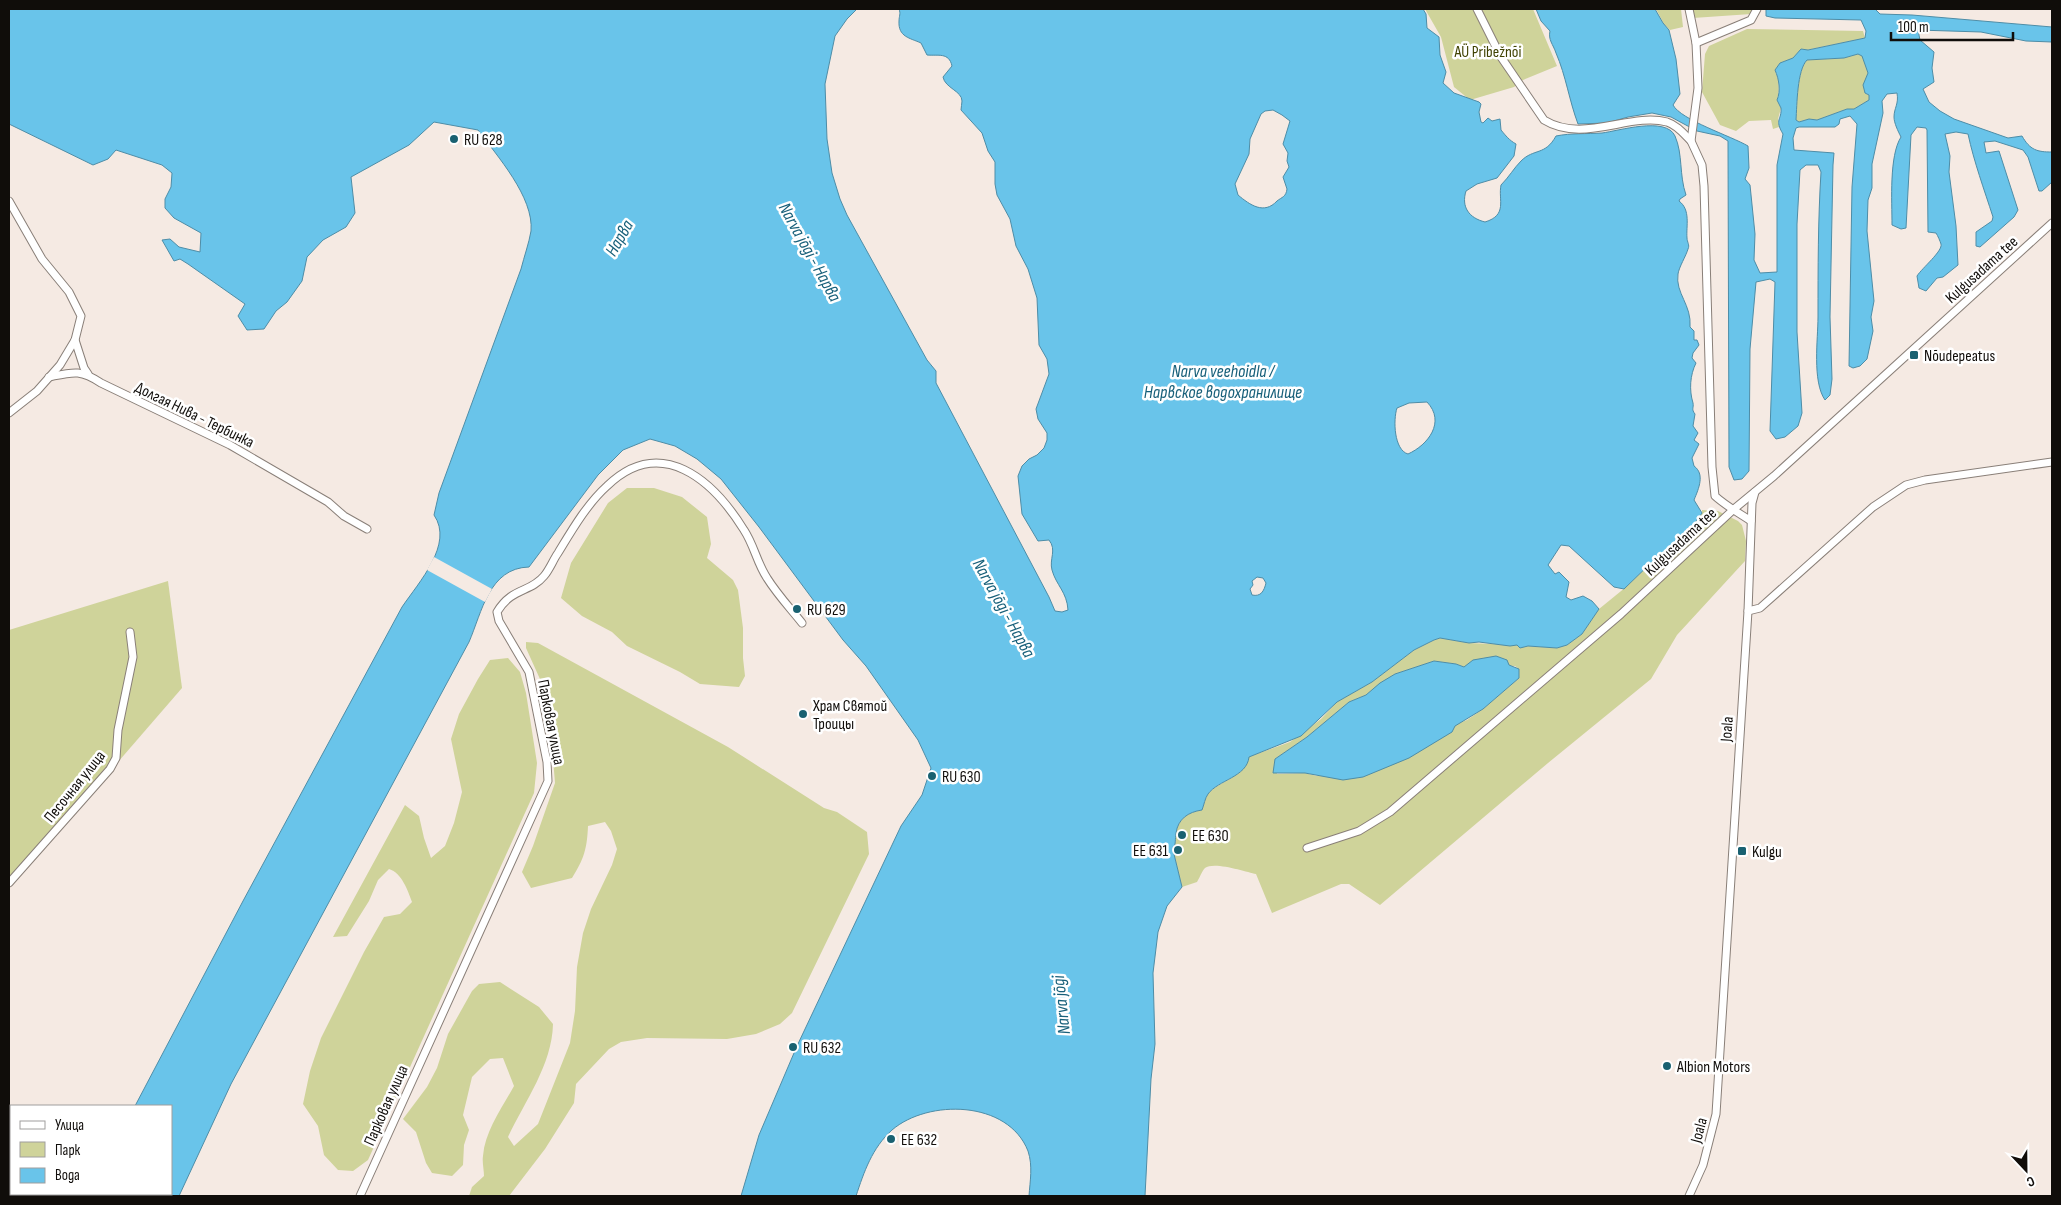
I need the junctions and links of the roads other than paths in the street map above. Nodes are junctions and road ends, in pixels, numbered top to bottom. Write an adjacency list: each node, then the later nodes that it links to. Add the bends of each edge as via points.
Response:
1 (1477, 9): 5 (street, via 1501,57 1544,120 1552,125 1578,129 1642,121 1666,122 1677,127)
2 (1689, 9): 4 (street)
3 (1757, 9): 4 (street, via 1751,20 1744,24)
4 (1696, 43): 5 (street, via 1698,88)
5 (1691, 141): 14 (street, via 1702,165 1704,186 1715,496 1725,506)
6 (9, 201): 8 (street, via 42,259 76,304 81,316)
7 (2052, 223): 13 (street, Kulgusadama tee)
8 (75, 340): 9 (street); 10 (street)
9 (88, 374): 10 (street, via 72,372); 16 (street, Долгая Нива - Тербинка, via 230,445 328,502)
10 (49, 377): 11 (street)
11 (9, 413)
12 (2052, 462): 17 (street, via 1906,485 1873,507 1760,608)
13 (1755, 492): 14 (street, Kulgusadama tee); 15 (street, Joala)
14 (1734, 509): 15 (street); 20 (street, Kulgusadama tee, via 1621,614 1390,812 1359,831)
15 (1752, 521): 17 (street, Joala)
16 (367, 530)
17 (1748, 611): 23 (street, Joala, via 1716,1114 1702,1165)
18 (802, 623): 22 (street, Парковая улица, via 767,579 746,532 724,504 690,471 663,463 634,468 616,477 572,530 544,576 503,602 497,612 499,621 529,672 548,781)
19 (130, 632): 21 (street, Песочная улица, via 133,657 118,730 116,758 110,769)
20 (1307, 848)
21 (9, 883)
22 (360, 1196)
23 (1689, 1196)

